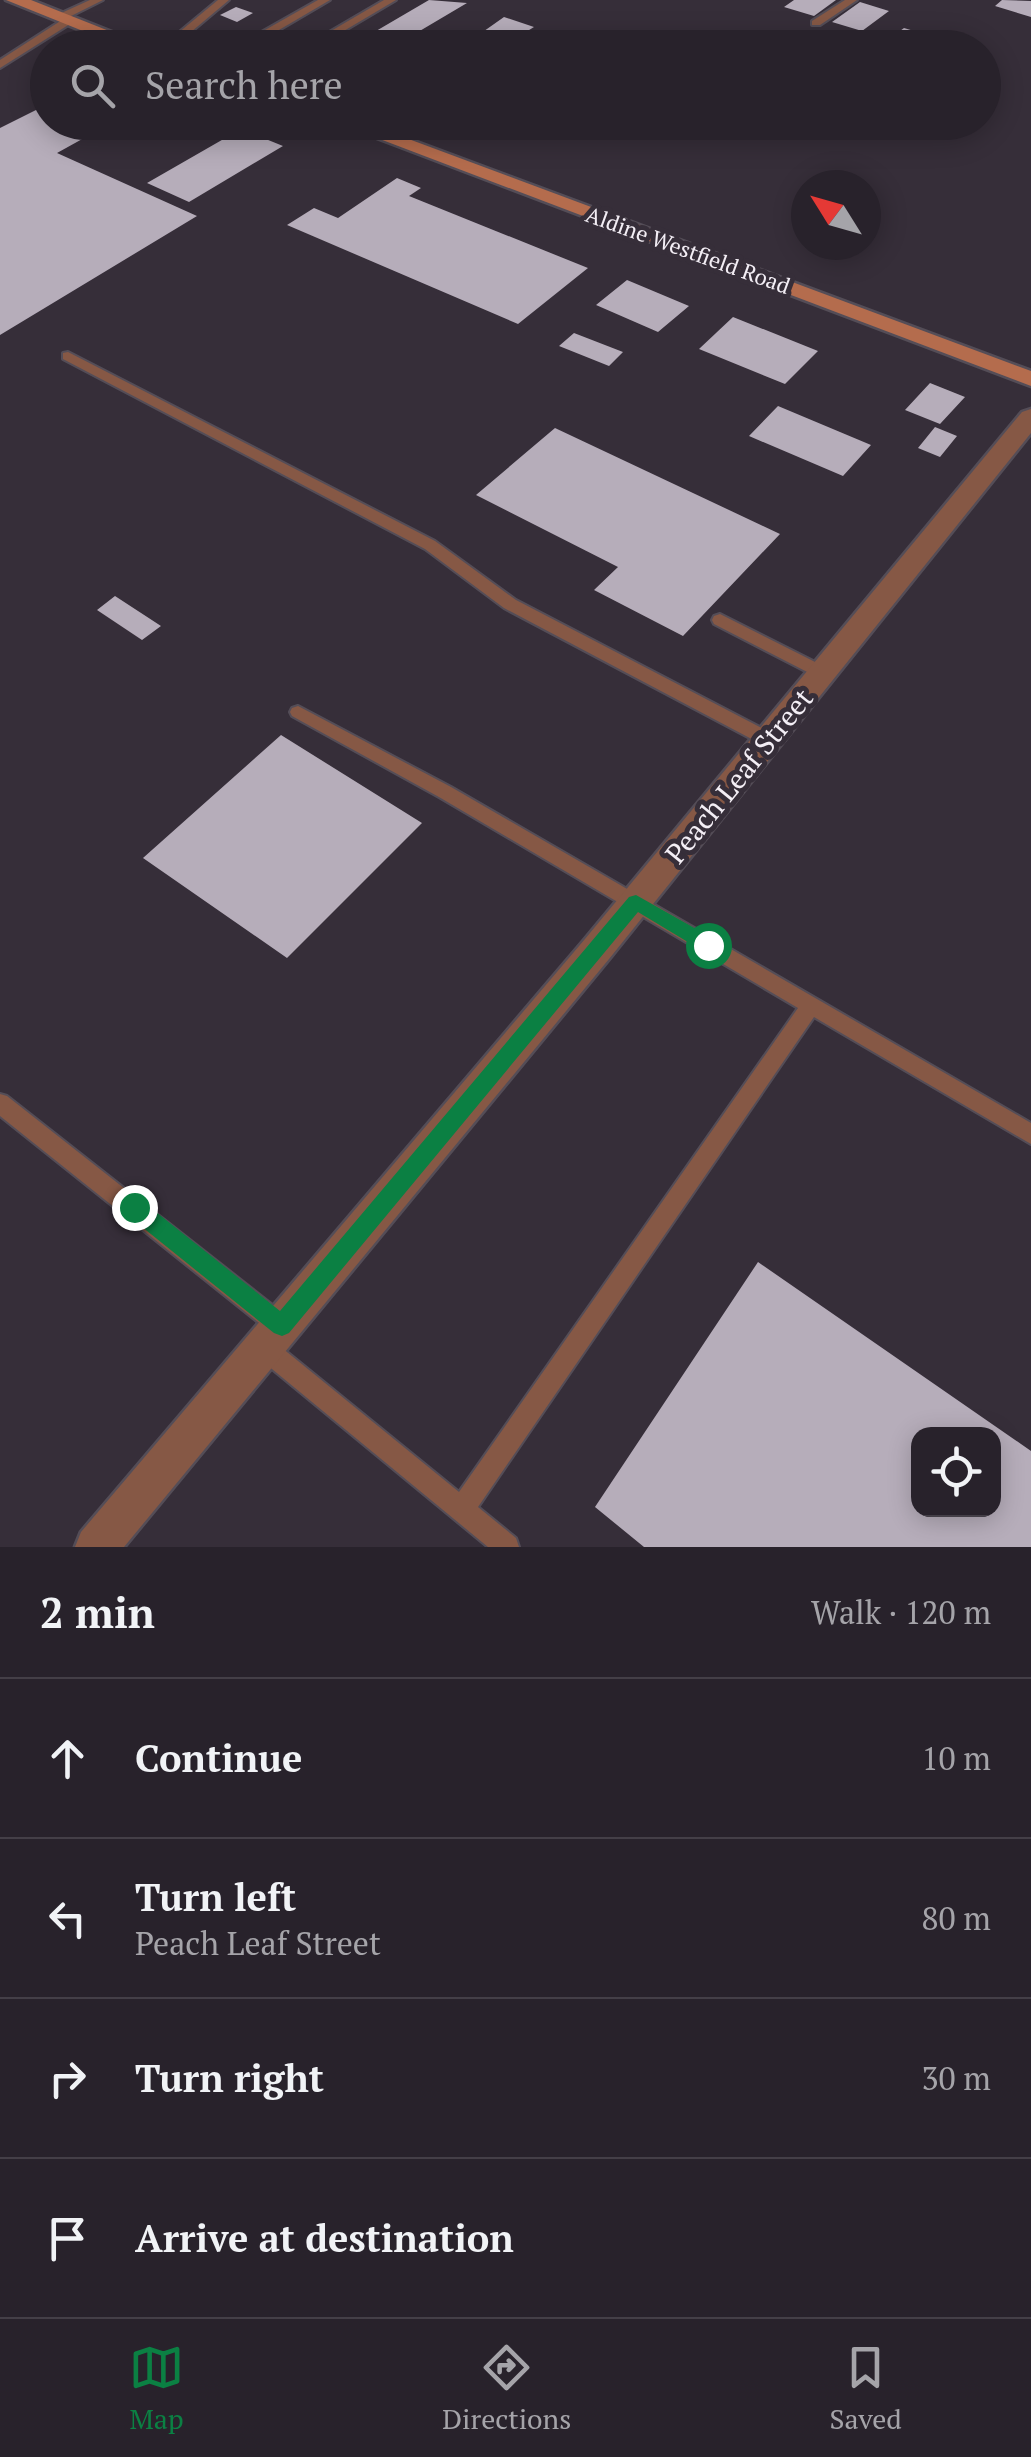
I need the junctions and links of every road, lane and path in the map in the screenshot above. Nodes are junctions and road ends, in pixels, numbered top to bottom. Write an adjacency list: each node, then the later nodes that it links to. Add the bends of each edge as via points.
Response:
1 (15, 0): 7 (main road)
2 (98, 0): 7 (lane)
3 (224, 0): 11 (lane)
4 (325, 0): 12 (lane)
5 (391, 0): 13 (lane)
6 (852, 0): 8 (lane)
7 (65, 19): 9 (lane); 10 (main road)
8 (816, 23)
9 (49, 30)
10 (95, 30)
11 (187, 30)
12 (272, 30)
13 (338, 30)
14 (30, 43): 15 (lane)
15 (0, 64)
16 (392, 140): 18 (main road, Aldine Westfield Road)
17 (68, 356): 23 (lane, via 430,545 510,604)
18 (1031, 378)
19 (1031, 417): 21 (street, Peach Leaf Street)
20 (720, 620): 21 (lane)
21 (824, 672): 23 (street, Peach Leaf Street)
22 (298, 712): 24 (lane)
23 (769, 740): 24 (street, Peach Leaf Street)
24 (636, 902): 25 (lane); 28 (street, Peach Leaf Street)
25 (811, 1005): 27 (lane); 29 (lane)
26 (0, 1103): 28 (lane)
27 (1031, 1134)
28 (272, 1336): 29 (lane); 30 (street, Peach Leaf Street)
29 (462, 1510): 31 (lane)
30 (96, 1547)
31 (507, 1547)

